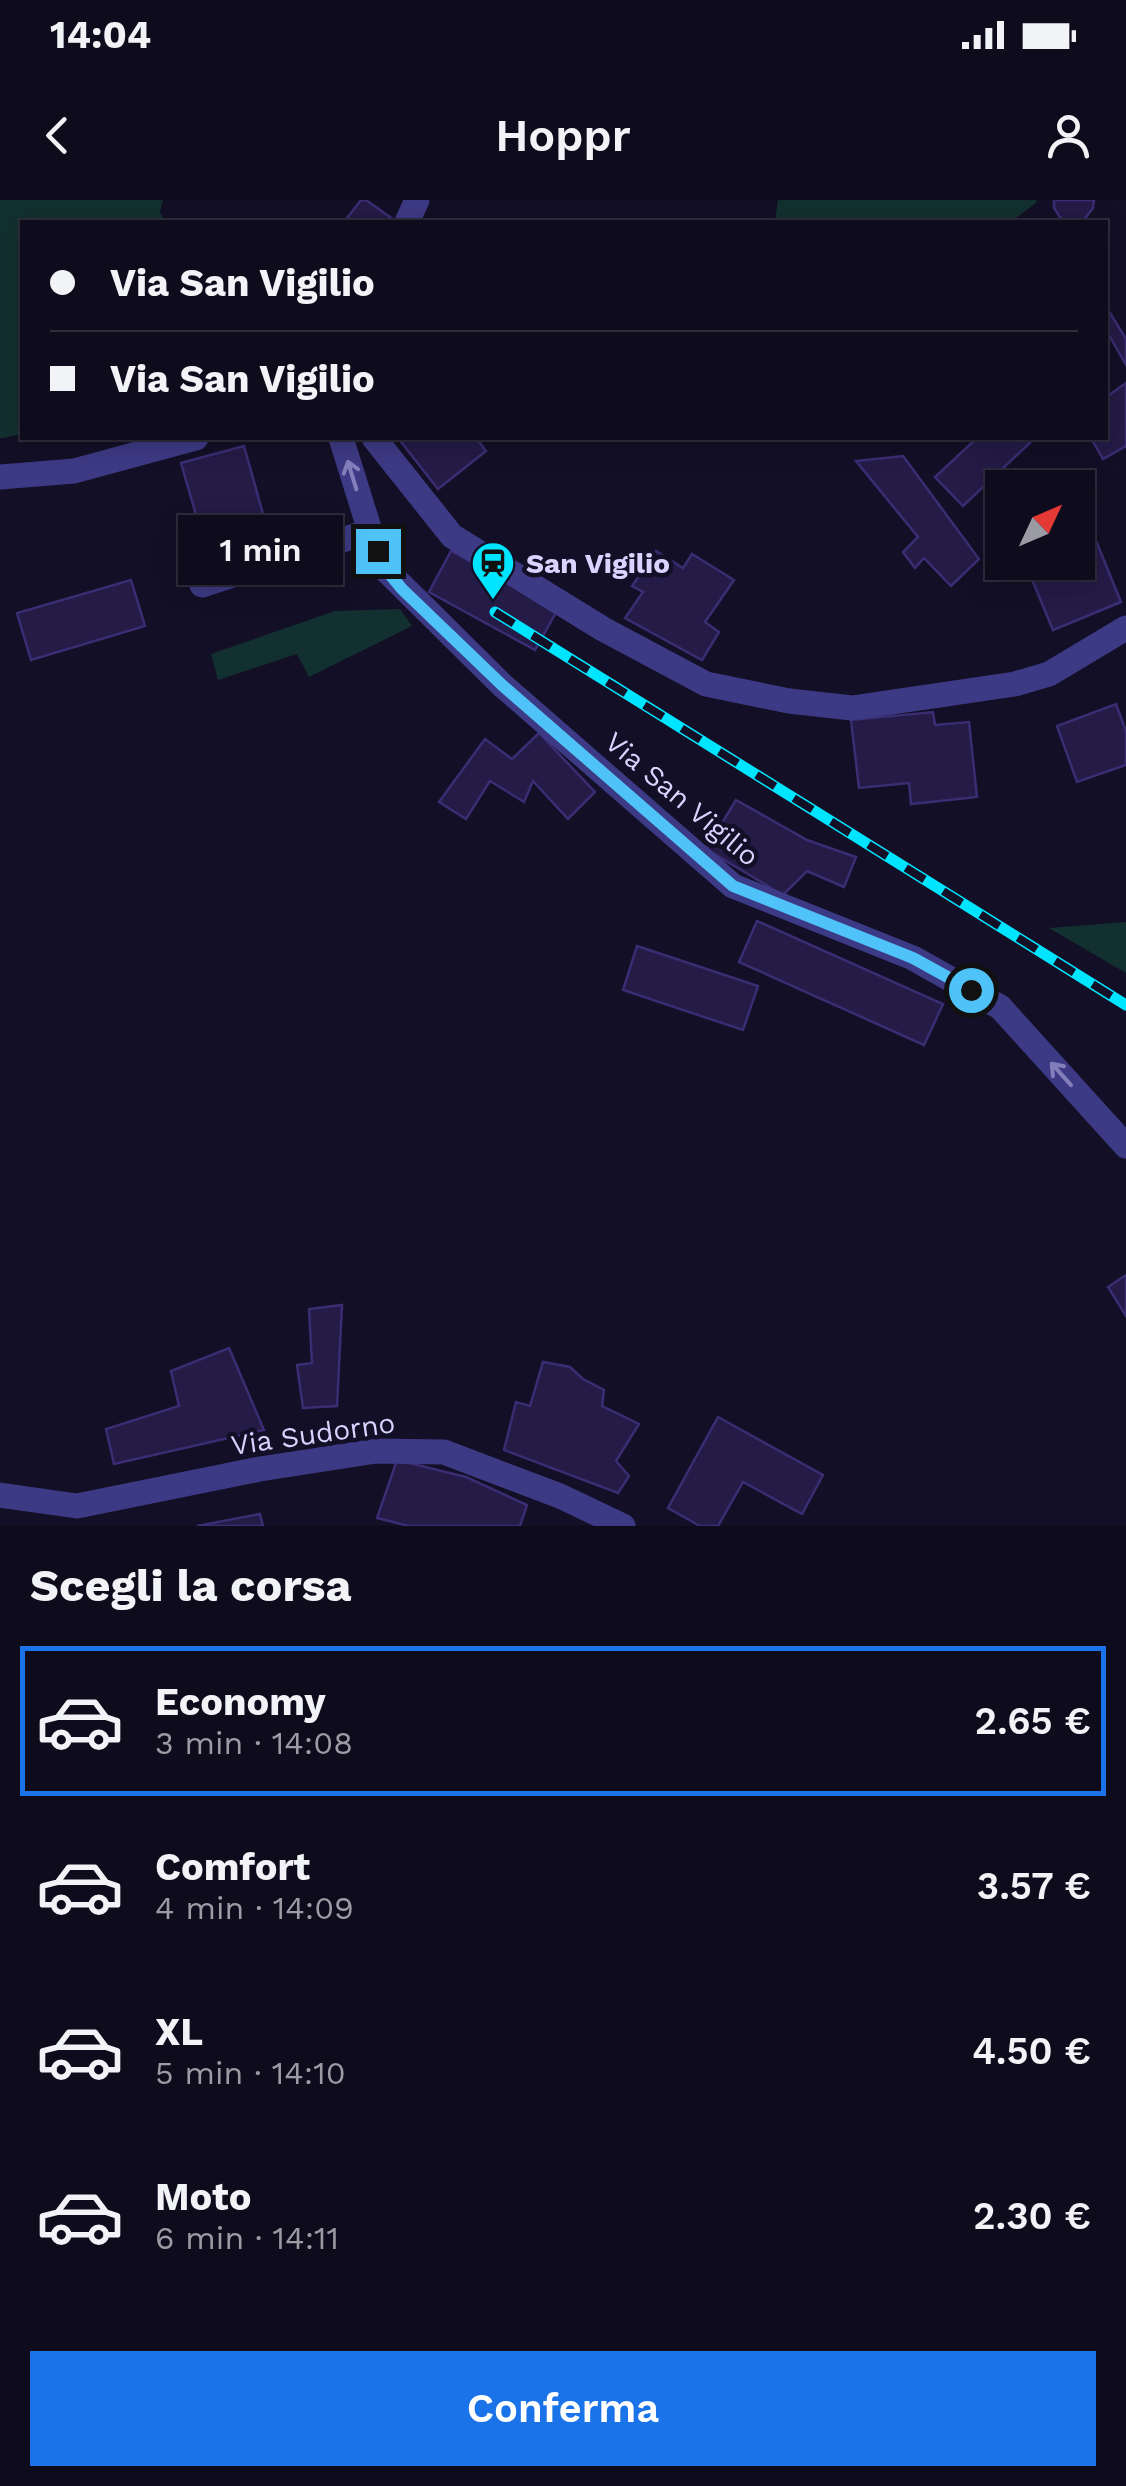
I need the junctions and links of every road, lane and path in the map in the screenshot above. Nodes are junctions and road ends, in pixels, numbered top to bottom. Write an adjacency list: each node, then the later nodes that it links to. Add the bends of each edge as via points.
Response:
1 (189, 440): 4 (street, via 74,471)
2 (341, 440): 5 (street, Via San Vigilio, one-way to 2)
3 (376, 440): 7 (street, via 452,536 603,630 706,684 852,708 1014,684 1048,674)
4 (0, 477)
5 (370, 531): 6 (street); 8 (street, Via San Vigilio, one-way to 5, via 1000,1007 913,958 733,886 402,589)
6 (202, 585)
7 (1126, 628)
8 (1126, 1146)
9 (0, 1496): 10 (street, Via Sudorno, via 77,1506 376,1451 444,1452)
10 (623, 1526)

